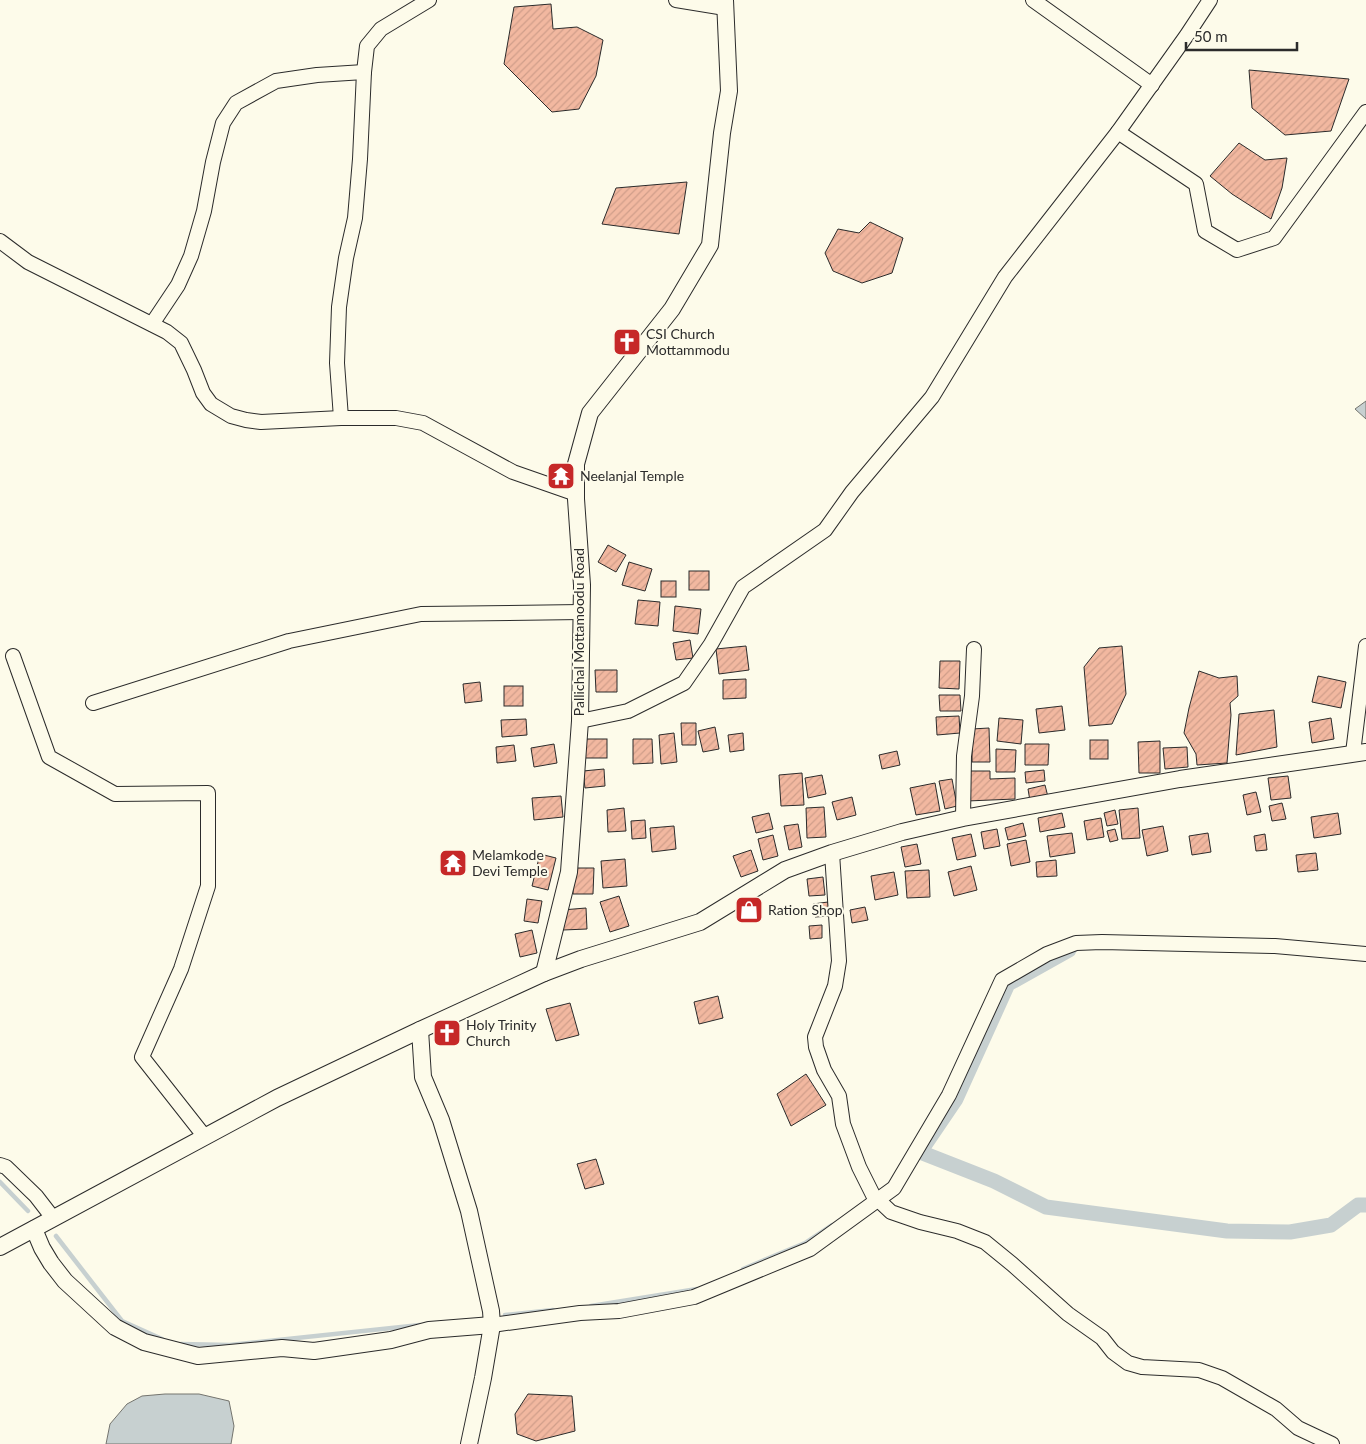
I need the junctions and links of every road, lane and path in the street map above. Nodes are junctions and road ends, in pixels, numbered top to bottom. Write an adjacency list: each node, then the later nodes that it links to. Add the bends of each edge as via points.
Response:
1 (429, 0): 6 (street, via 382,29 367,46)
2 (676, 0): 5 (street)
3 (1033, 0): 7 (street)
4 (1210, 0): 7 (street)
5 (725, 4): 13 (street, Pallichal Mottamoodu Road, via 729,91 710,245 672,309 590,413 576,464)
6 (364, 72): 11 (street, via 276,81 236,103 223,123 191,256 178,285); 12 (street, via 355,218 339,307 337,363)
7 (1152, 85): 9 (street)
8 (1366, 112): 9 (street, via 1274,238 1238,250 1205,231 1196,184)
9 (1118, 132): 19 (street, via 1006,277 932,397 852,492 825,530 743,588 684,683 628,711)
10 (0, 241): 11 (street, via 28,262)
11 (152, 324): 12 (street, via 181,343 203,394 211,404 231,416 261,422)
12 (341, 418): 13 (street, via 396,418 424,423 513,472)
13 (576, 494): 14 (street, Pallichal Mottamoodu Road)
14 (582, 612): 18 (street, via 421,614 289,642); 19 (street, Pallichal Mottamoodu Road)
15 (1366, 646): 20 (street)
16 (974, 649): 21 (street, via 964,756)
17 (13, 656): 26 (street, via 49,757 115,794 208,793 208,886 181,969 142,1058)
18 (92, 703)
19 (580, 722): 24 (street, Pallichal Mottamoodu Road, via 570,872)
20 (1360, 752): 21 (street, via 1180,778)
21 (963, 818): 22 (street)
22 (832, 853): 24 (street, via 785,870 700,922); 28 (street, via 839,961 835,986 816,1037 816,1047 824,1070 839,1096 843,1124 859,1167)
23 (1366, 954): 28 (street, via 1275,946 1102,942 1076,943 1047,954 1002,980 948,1095 894,1188)
24 (544, 973): 25 (street)
25 (420, 1030): 26 (street, via 277,1098); 32 (street, via 423,1077 441,1120 469,1211)
26 (205, 1137): 29 (street)
27 (0, 1165): 29 (street, via 36,1196)
28 (878, 1201): 32 (street, via 810,1249 694,1297 619,1311); 34 (street, via 891,1212 985,1242 1128,1363 1142,1367 1199,1370 1222,1378 1276,1409 1298,1428)
29 (53, 1218): 30 (street)
30 (34, 1229): 31 (street); 32 (street, via 42,1248 65,1281 115,1327 144,1342 198,1356 282,1348 314,1351 391,1340 429,1330)
31 (0, 1247)
32 (492, 1325): 33 (street)
33 (469, 1444)
34 (1332, 1444)

